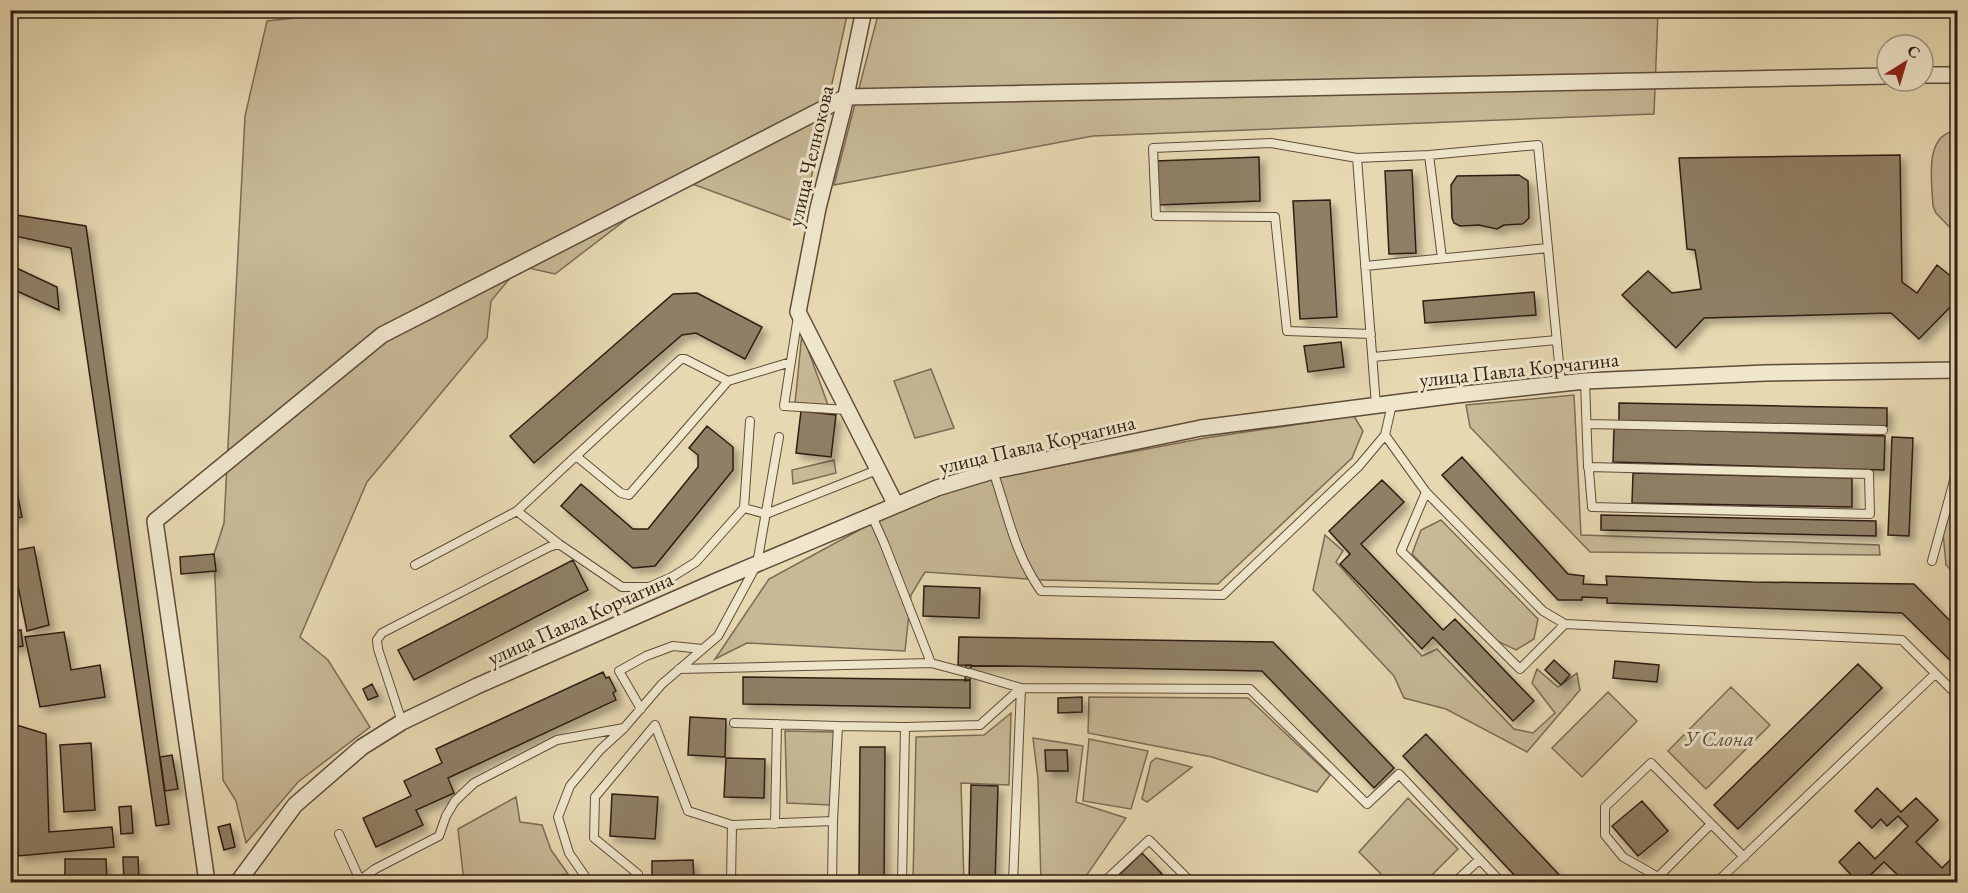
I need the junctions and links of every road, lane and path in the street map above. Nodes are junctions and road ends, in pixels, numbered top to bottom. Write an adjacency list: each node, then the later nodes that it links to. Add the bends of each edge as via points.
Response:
1 (864, 10): 5 (street, улица Челнокова)
2 (1935, 75): 3 (street)
3 (1958, 75)
4 (1875, 76): 5 (street)
5 (846, 97): 11 (street, улица Челнокова, via 818,208); 65 (street, via 382,335 155,521)
6 (1429, 155): 7 (lane); 8 (lane, via 1538,145); 9 (lane)
7 (1357, 158): 10 (lane); 12 (lane, via 1271,143 1153,148 1156,216 1275,217 1287,331)
8 (1548, 248): 9 (lane); 13 (lane)
9 (1443, 258): 10 (lane)
10 (1365, 266): 12 (lane)
11 (798, 312): 15 (lane, улица Челнокова); 21 (street)
12 (1371, 334): 14 (lane)
13 (1557, 340): 14 (lane); 19 (lane)
14 (1372, 357): 20 (lane)
15 (791, 362): 17 (lane); 21 (lane, улица Челнокова, via 784,406)
16 (1958, 370): 18 (street, улица Павла Корчагина)
17 (728, 381): 27 (lane, via 681,359); 27 (lane, via 629,495 621,493)
18 (1585, 381): 19 (street, улица Павла Корчагина); 23 (lane)
19 (1561, 384): 20 (street, улица Павла Корчагина)
20 (1384, 405): 25 (lane); 31 (street, улица Павла Корчагина, via 1201,428)
21 (847, 410): 30 (street)
22 (750, 421): 34 (lane)
23 (1587, 424): 24 (lane); 29 (lane)
24 (1883, 430)
25 (1384, 435): 31 (lane, via 1359,466 1223,595 1041,591 1026,571); 32 (lane)
26 (779, 437): 36 (lane)
27 (576, 456): 35 (lane)
28 (1958, 466): 39 (lane)
29 (1588, 467): 29 (lane, via 1592,507 1870,514 1869,474)
30 (877, 470): 33 (street); 36 (lane)
31 (993, 471): 33 (street, улица Павла Корчагина, via 937,488)
32 (1426, 492): 42 (lane, via 1543,610); 42 (lane, via 1401,551 1520,669)
33 (896, 506): 37 (street, улица Павла Корчагина)
34 (744, 508): 36 (lane); 38 (lane, via 696,562 649,587 622,587)
35 (517, 511): 38 (lane); 41 (lane)
36 (766, 514): 40 (lane)
37 (872, 516): 40 (street, улица Павла Корчагина); 44 (lane)
38 (559, 544): 50 (lane, via 382,633 377,640 378,649)
39 (1932, 561)
40 (758, 564): 43 (lane, via 718,636); 50 (street, улица Павла Корчагина)
41 (415, 565)
42 (1565, 624): 46 (lane, via 1902,640)
43 (702, 649): 45 (lane); 49 (lane, via 673,646 619,671)
44 (931, 663): 45 (lane); 47 (lane)
45 (679, 669): 49 (lane)
46 (1935, 674): 48 (lane); 61 (lane)
47 (1021, 688): 54 (lane, via 980,725); 62 (lane, via 1250,689 1367,804 1399,774); 71 (lane)
48 (1958, 696)
49 (641, 709): 55 (lane)
50 (402, 722): 66 (street, улица Павла Корчагина, via 363,747 295,805)
51 (734, 723): 52 (lane)
52 (777, 724): 53 (lane); 57 (lane)
53 (838, 726): 54 (lane); 56 (lane)
54 (905, 727): 70 (lane)
55 (624, 728): 64 (lane, via 557,740 474,783 455,801 439,836 375,869); 67 (lane, via 570,786 558,817 569,853)
56 (833, 821): 57 (lane); 69 (lane)
57 (775, 824): 58 (lane)
58 (732, 825): 63 (lane, via 688,811 655,725 595,797 594,838); 68 (lane)
59 (1710, 825): 59 (lane, via 1651,763 1605,807 1605,835 1623,857 1658,877); 61 (lane)
60 (339, 834): 64 (lane)
61 (1744, 857): 76 (lane)
62 (1479, 860): 74 (lane); 75 (lane)
63 (638, 874)
64 (360, 881)
65 (207, 882)
66 (238, 882)
67 (589, 882)
68 (731, 882)
69 (832, 882)
70 (902, 882)
71 (1013, 882)
72 (1104, 882): 73 (lane, via 1149,840)
73 (1191, 882)
74 (1455, 882)
75 (1501, 882)
76 (1717, 882)

